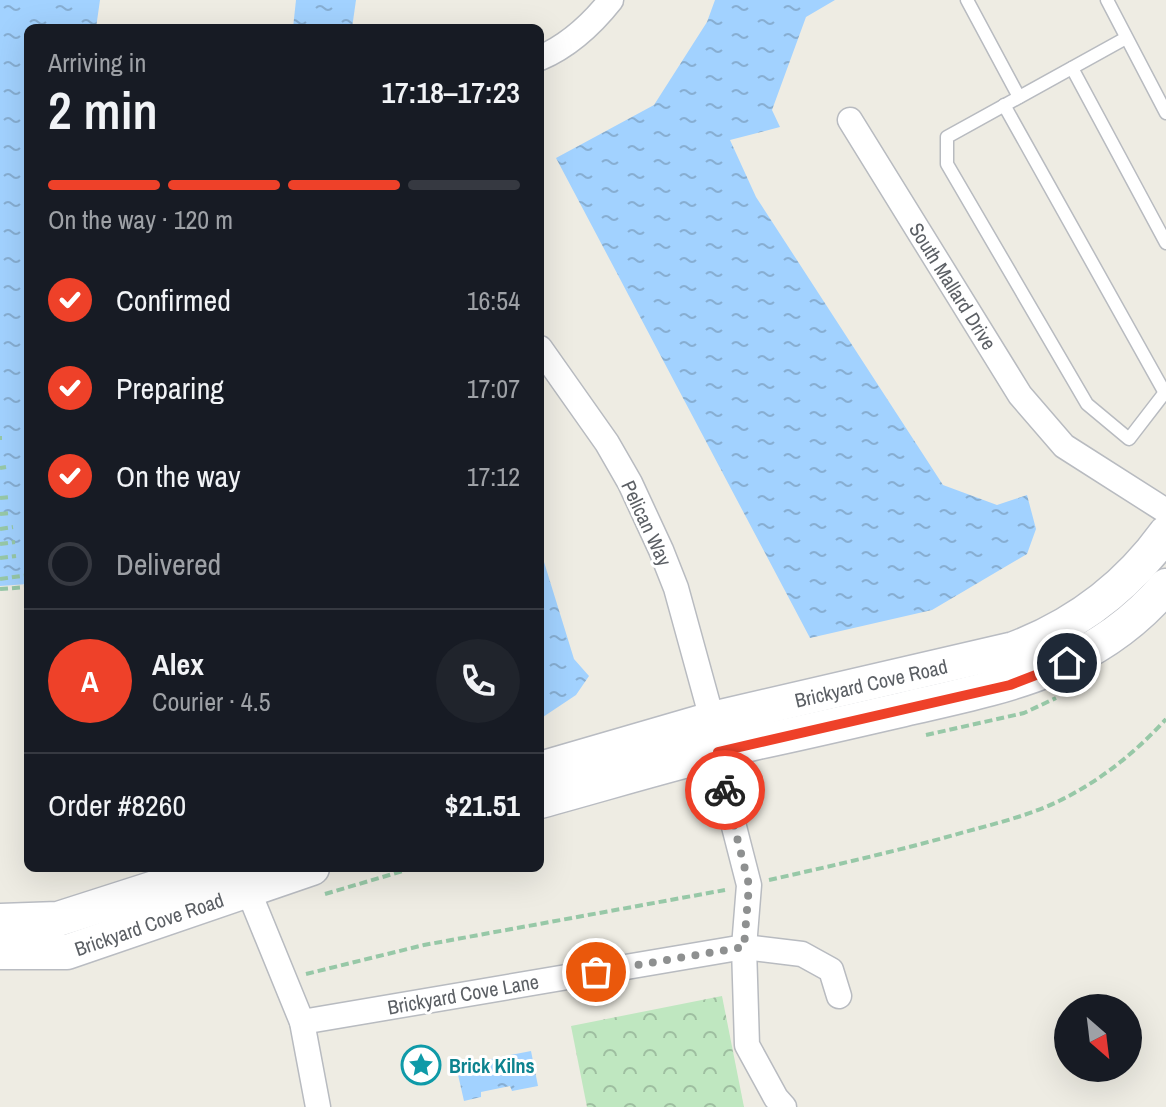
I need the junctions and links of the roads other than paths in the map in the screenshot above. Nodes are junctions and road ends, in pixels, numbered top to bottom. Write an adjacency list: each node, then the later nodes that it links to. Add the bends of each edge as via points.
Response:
1 (611, 0): 5 (street, via 571,40)
2 (967, 0): 7 (lane)
3 (1107, 0): 4 (lane)
4 (1126, 38): 6 (lane); 9 (lane)
5 (544, 56)
6 (1072, 68): 7 (lane); 11 (lane)
7 (1019, 97): 8 (lane)
8 (1004, 105): 13 (lane); 13 (lane, via 947,137 947,164 1087,404 1129,439)
9 (1166, 113)
10 (850, 120): 14 (street, South Mallard Drive, via 1020,395 1064,446)
11 (1166, 243)
12 (544, 354): 17 (street, Pelican Way, via 607,443 649,520 676,588)
13 (1166, 392)
14 (1166, 511)
15 (1166, 533): 17 (street, Brickyard Cove Road, via 1105,599 1036,641)
16 (1166, 586): 17 (street, Brickyard Cove Road, via 1096,646 1010,685)
17 (715, 735): 18 (street, Brickyard Cove Road); 19 (street, Brickyard Cove Road); 24 (street, Pelican Way, via 749,885)
18 (544, 768)
19 (544, 799)
20 (205, 872): 23 (street, Brickyard Cove Road, via 58,919)
21 (287, 872): 22 (street, Brickyard Cove Road)
22 (244, 879): 25 (street, Brickyard Cove Road, via 67,952); 27 (street, Brickyard Cove Road)
23 (0, 921)
24 (744, 947): 26 (street, Brickyard Cove Lane, via 802,954 831,970); 27 (street, Brickyard Cove Lane); 29 (street, Pelican Way, via 747,1045)
25 (0, 952)
26 (839, 996)
27 (302, 1022): 28 (street, Brickyard Cove Road)
28 (318, 1107)
29 (784, 1107)

